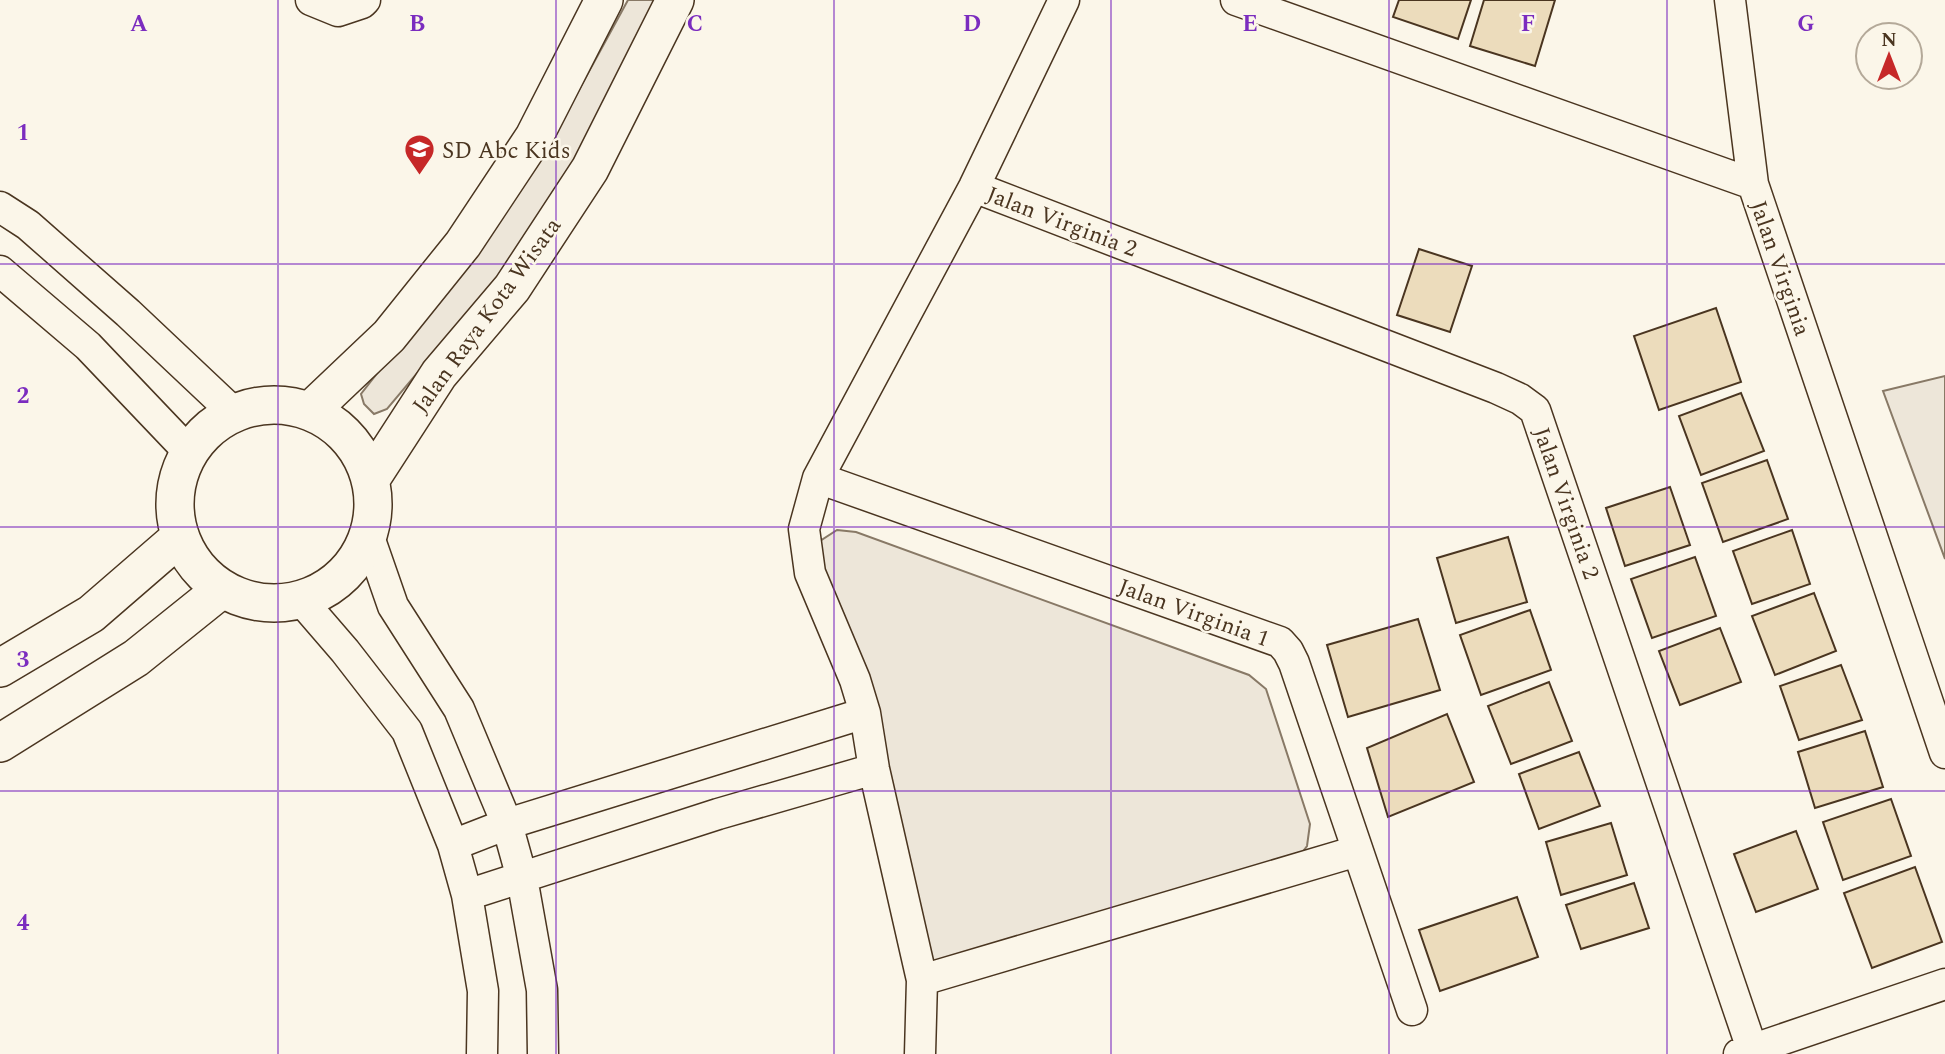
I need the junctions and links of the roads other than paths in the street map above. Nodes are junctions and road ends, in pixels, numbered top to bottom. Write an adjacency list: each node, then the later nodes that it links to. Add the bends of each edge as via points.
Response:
1 (311, 0): 2 (street, via 338,11)
2 (365, 0)
3 (604, 0): 12 (street, via 534,137 463,244 389,336)
4 (675, 0): 16 (street, Jalan Raya Kota Wisata, via 590,169 512,288 439,374)
5 (1064, 0): 9 (street)
6 (1236, 0): 8 (street, Jalan Virginia)
7 (1730, 0): 8 (street)
8 (1753, 184): 24 (street, Jalan Virginia)
9 (974, 187): 15 (street); 34 (street, Jalan Virginia 2, via 1496,388 1535,410)
10 (0, 207): 13 (street, via 68,260)
11 (0, 271): 14 (street, via 88,346)
12 (310, 411): 13 (street, via 272,405); 16 (street, via 337,427 359,450)
13 (234, 413): 14 (street, via 201,436)
14 (189, 452): 17 (street, via 177,480)
15 (818, 478): 22 (street, via 804,529 810,573); 28 (street, Jalan Virginia 1, via 1280,642 1294,663)
16 (371, 479): 18 (street, via 374,508)
17 (180, 537): 19 (street, via 197,566); 21 (street, via 91,614)
18 (369, 537): 20 (street, via 353,565 330,586); 26 (street, via 393,606 459,709)
19 (222, 589): 20 (street, via 274,603); 23 (street, via 136,657)
20 (301, 600): 27 (street, via 407,731)
21 (0, 668)
22 (865, 713): 25 (street); 26 (street)
23 (0, 743)
24 (1945, 752)
25 (874, 769): 29 (street); 31 (street)
26 (508, 824): 27 (street); 29 (street)
27 (453, 845): 30 (street)
28 (1357, 850): 31 (street); 33 (street, Jalan Virginia 1)
29 (522, 878): 30 (street); 36 (street, via 542,990)
30 (467, 895): 35 (street, via 483,991)
31 (922, 981): 37 (street)
32 (1945, 984): 34 (street)
33 (1412, 1010)
34 (1745, 1052)
35 (482, 1054)
36 (543, 1054)
37 (920, 1054)

